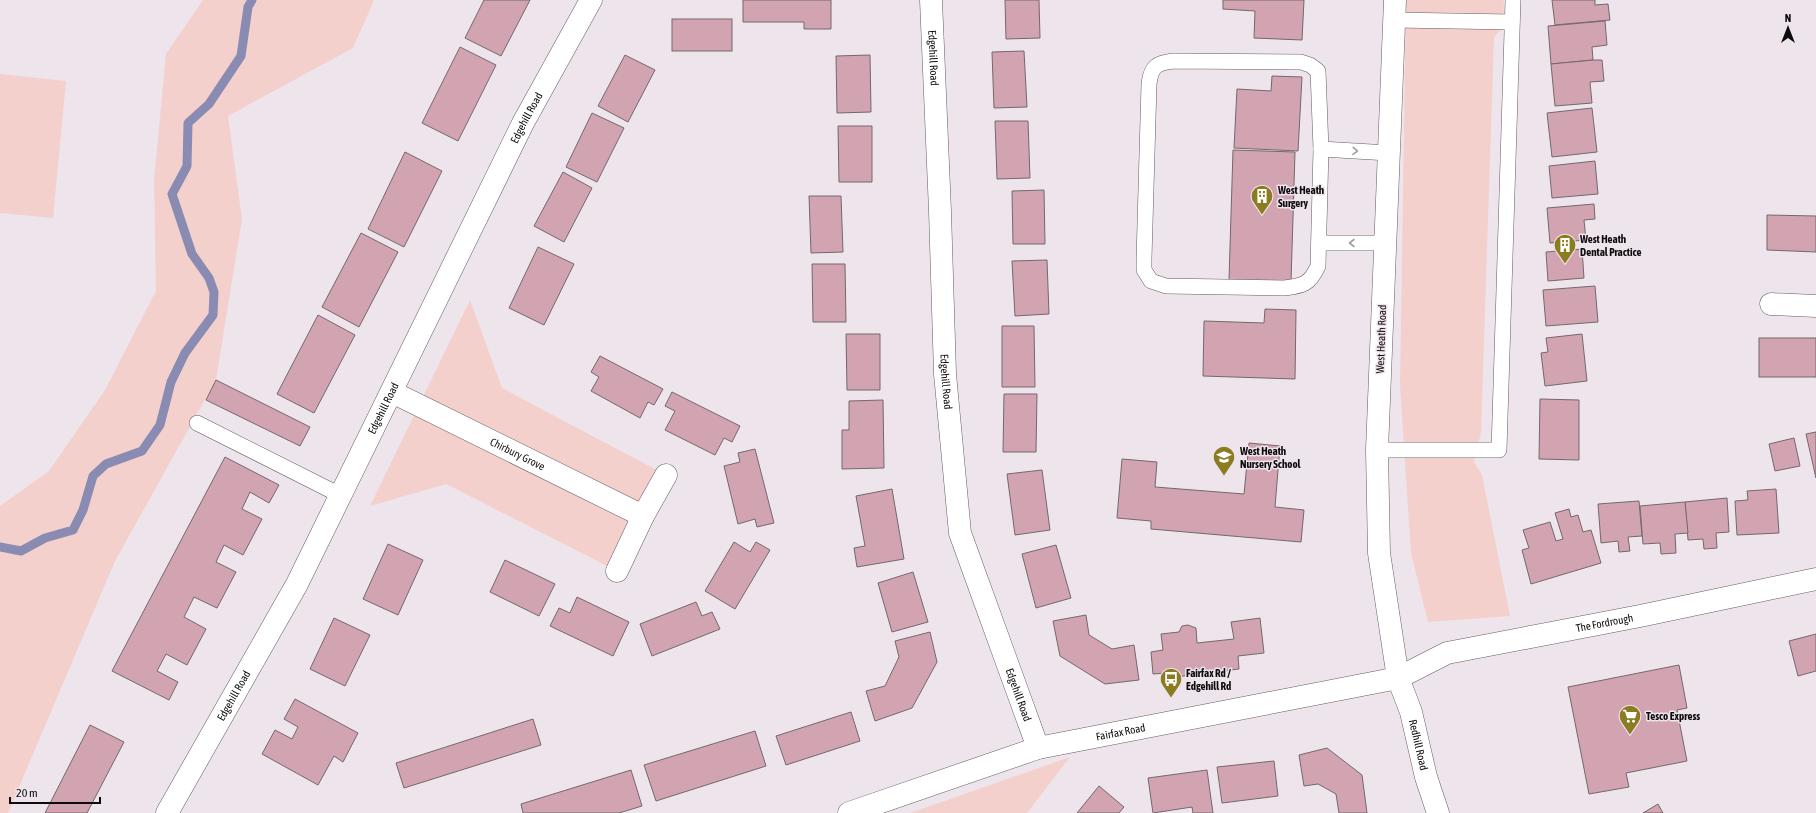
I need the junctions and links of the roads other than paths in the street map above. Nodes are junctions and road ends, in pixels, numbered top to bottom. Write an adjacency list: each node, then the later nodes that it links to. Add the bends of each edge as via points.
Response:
1 (591, 0): 12 (street, Edgehill Road, via 523,123)
2 (931, 0): 21 (street, Edgehill Road, via 945,374 960,533)
3 (1513, 0): 5 (lane)
4 (1394, 10): 5 (lane); 7 (street, West Heath Road)
5 (1512, 22): 14 (lane, via 1499,450)
6 (1321, 149): 7 (lane, one-way to 7); 8 (lane); 8 (lane, via 1319,77 1318,72 1310,65 1301,62 1173,61 1162,62 1155,66 1150,74 1144,270 1151,281 1166,286 1296,287 1308,282 1318,266)
7 (1389, 153): 9 (street, West Heath Road)
8 (1318, 244): 9 (lane, one-way to 8)
9 (1385, 244): 14 (street, West Heath Road)
10 (1771, 304): 11 (street)
11 (1816, 306)
12 (392, 392): 16 (street, Edgehill Road); 17 (street, Chirbury Grove)
13 (197, 423): 16 (lane)
14 (1377, 450): 20 (street, West Heath Road, via 1379,553)
15 (666, 475): 17 (street)
16 (340, 496): 23 (street, Edgehill Road, via 297,584)
17 (643, 516): 18 (street)
18 (617, 571)
19 (1816, 579): 20 (street, The Fordrough, via 1448,653)
20 (1398, 678): 21 (street, Fairfax Road); 24 (street, Redhill Road, via 1411,712 1426,777)
21 (1038, 748): 22 (street, Fairfax Road)
22 (853, 812)
23 (167, 813)
24 (1438, 813)

